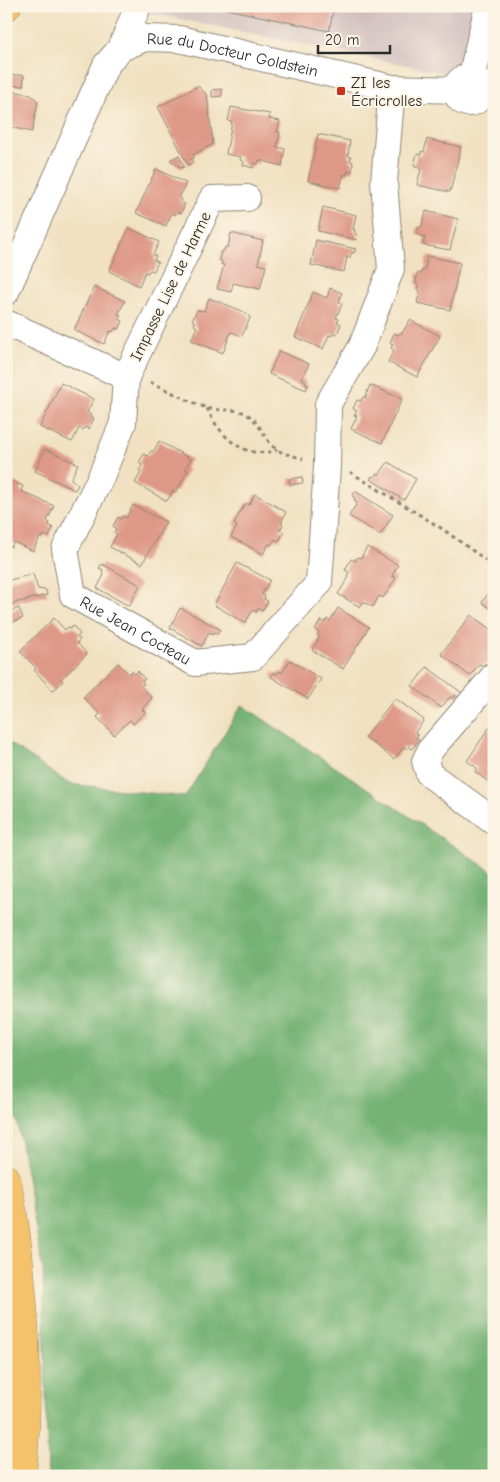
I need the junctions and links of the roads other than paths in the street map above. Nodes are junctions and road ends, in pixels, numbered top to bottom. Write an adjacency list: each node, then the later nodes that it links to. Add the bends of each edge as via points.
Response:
1 (138, 6): 3 (street)
2 (488, 6): 5 (street)
3 (113, 56): 4 (street, Rue du Docteur Goldstein, via 145,38 179,39); 7 (street)
4 (392, 88): 5 (street, Rue du Docteur Goldstein); 9 (street, Rue Jean Cocteau, via 384,182 390,269 362,346 328,404 319,583 253,657 195,663 73,595 65,549 124,423)
5 (476, 90)
6 (247, 198): 9 (street, Impasse Lise de Harme, via 212,199)
7 (6, 292)
8 (6, 323): 9 (street)
9 (126, 377)
10 (494, 676): 11 (street, via 431,748 425,761 428,774)
11 (494, 821)
12 (6, 1178): 13 (main road, via 19,1257 25,1322)
13 (22, 1476)

